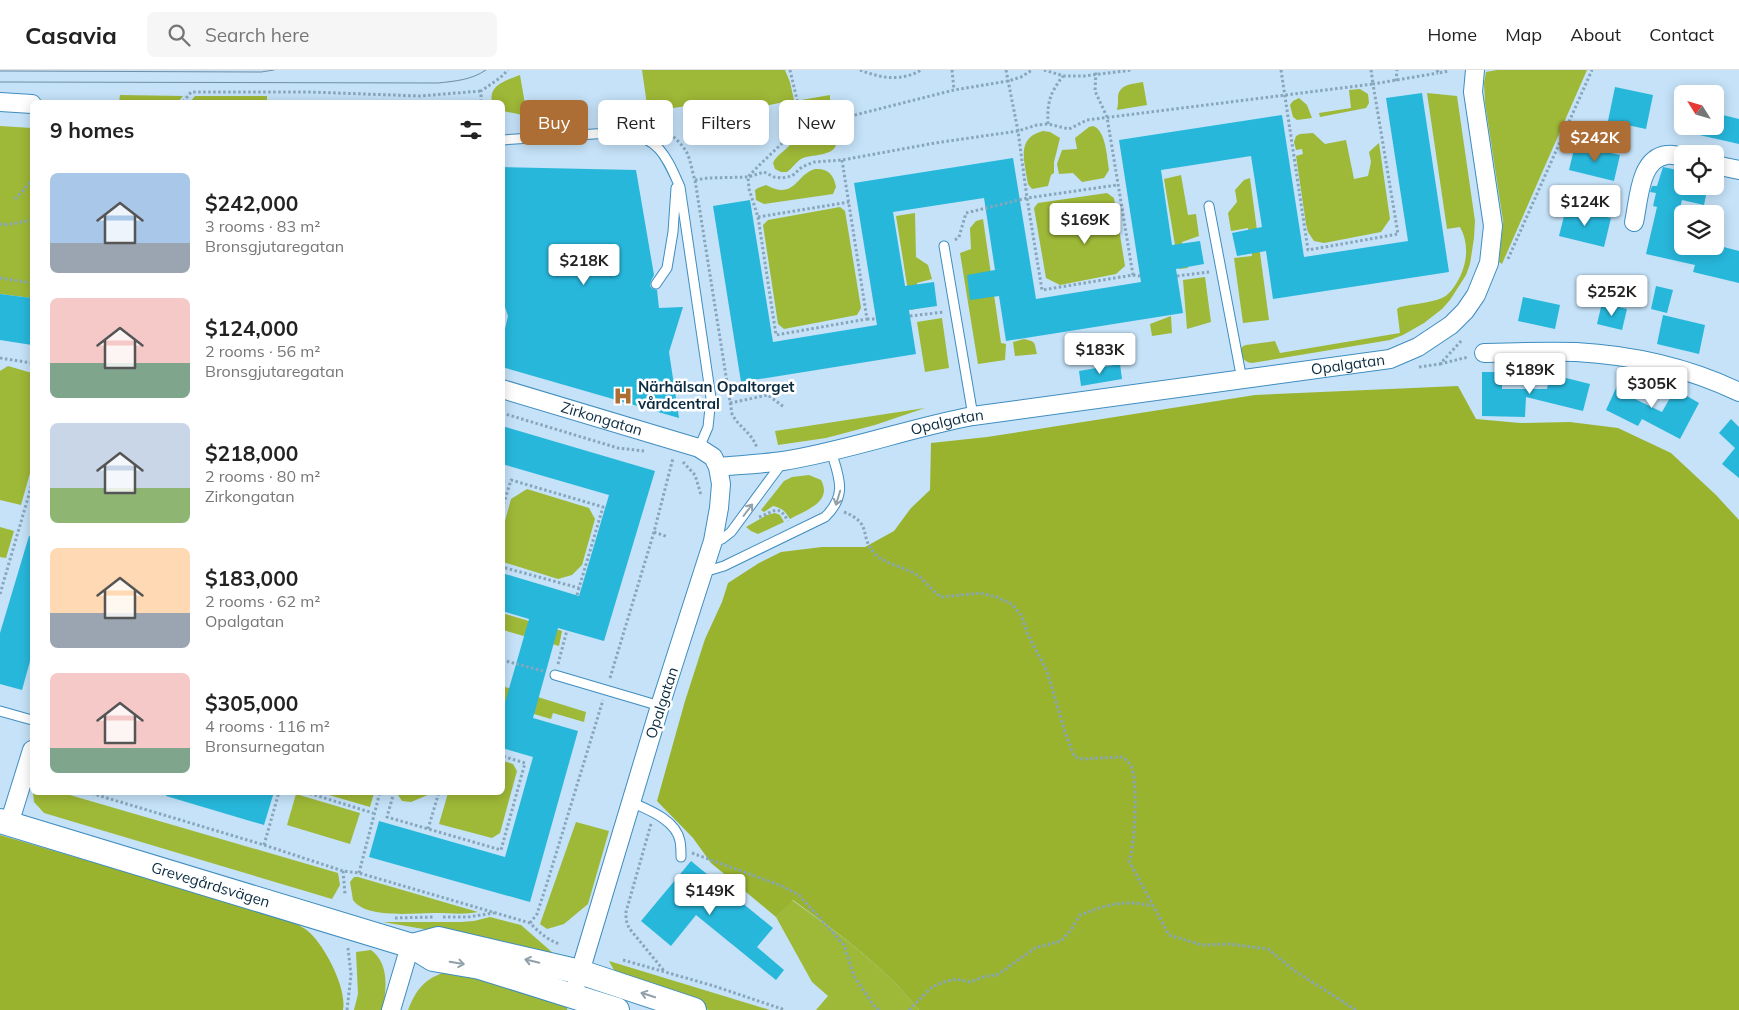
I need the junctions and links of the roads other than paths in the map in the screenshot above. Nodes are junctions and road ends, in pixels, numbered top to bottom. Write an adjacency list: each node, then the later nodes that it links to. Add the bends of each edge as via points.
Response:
1 (1474, 70): 14 (street, Opalgatan, via 1473,92 1493,226 1489,263 1476,295 1465,311 1435,337 1390,359)
2 (0, 102): 3 (street)
3 (30, 104)
4 (505, 140): 8 (lane, via 625,132 642,136 659,148)
5 (1674, 156): 10 (street, via 1658,157 1645,171)
6 (1724, 167): 7 (street)
7 (1739, 170)
8 (677, 180): 12 (lane, via 667,268); 18 (lane, via 711,398 708,427)
9 (1209, 206): 14 (lane)
10 (1634, 222)
11 (944, 246): 17 (lane)
12 (656, 284)
13 (1484, 353): 16 (street, via 1577,352 1614,356 1699,376)
14 (1242, 380): 17 (street, Opalgatan)
15 (505, 390): 18 (street, Zirkongatan)
16 (1739, 392)
17 (973, 416): 19 (street, Opalgatan, via 934,423)
18 (699, 448): 21 (street, via 713,457)
19 (831, 451): 20 (street, Opalgatan); 23 (lane, one-way to 23, via 841,486 834,508 825,517 724,566)
20 (783, 461): 21 (street, Opalgatan); 22 (lane, one-way to 20, via 731,532)
21 (718, 467): 22 (street, Opalgatan, via 721,484)
22 (713, 541): 23 (street, Opalgatan)
23 (704, 572): 25 (street, Opalgatan)
24 (555, 675): 25 (lane)
25 (660, 706): 29 (street, Opalgatan)
26 (0, 710): 27 (lane)
27 (30, 719)
28 (30, 755): 30 (street, Grevegårdsvägen)
29 (632, 802): 31 (lane, via 654,812 674,827 680,840); 33 (street, Opalgatan)
30 (5, 822): 32 (street, Grevegårdsvägen)
31 (681, 857)
32 (411, 946): 33 (street, one-way to 32, via 438,939); 34 (street, Grevegårdsvägen, one-way to 34, via 433,959 480,967); 35 (street)
33 (580, 972): 34 (street, Opalgatan); 37 (street, one-way to 33)
34 (572, 996): 36 (street, Grevegårdsvägen)
35 (391, 1010)
36 (617, 1010)
37 (694, 1010)

